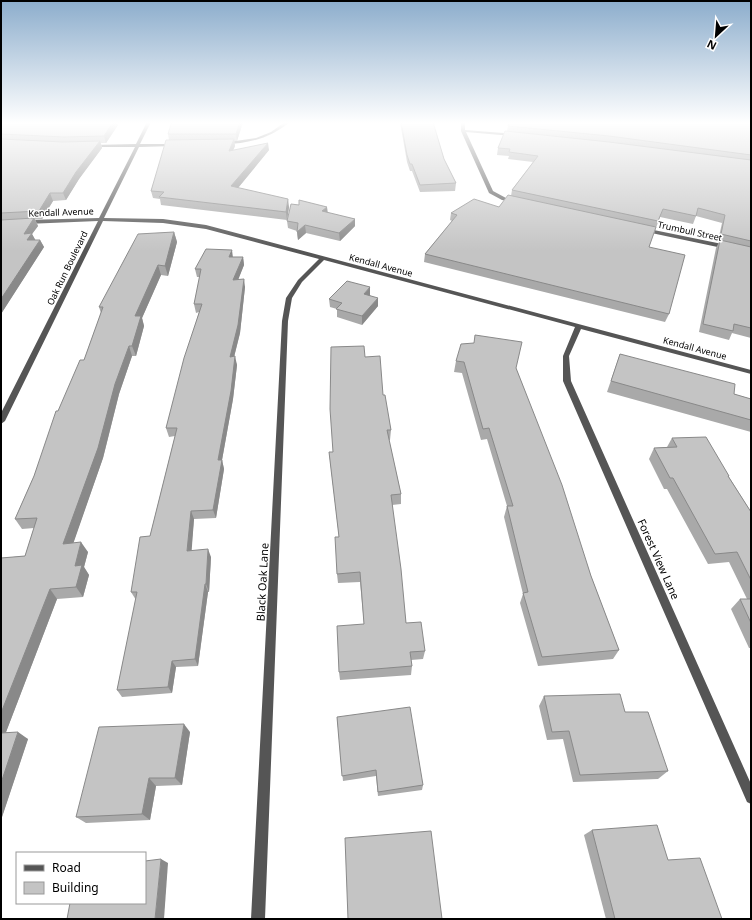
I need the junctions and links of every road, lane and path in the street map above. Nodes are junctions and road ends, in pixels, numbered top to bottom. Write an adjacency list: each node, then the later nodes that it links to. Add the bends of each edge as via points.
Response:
1 (128, 165): 4 (street, Oak Run Boulevard)
2 (479, 165): 3 (street, via 491,192)
3 (518, 203)
4 (101, 219): 5 (street, Kendall Avenue); 8 (street, Kendall Avenue, via 206,227); 11 (street, Oak Run Boulevard)
5 (16, 223)
6 (635, 228): 7 (street, Trumbull Street)
7 (736, 249)
8 (322, 259): 9 (street, Kendall Avenue); 13 (street, Black Oak Lane, via 300,281 289,298 285,321)
9 (578, 327): 10 (street, Kendall Avenue); 12 (street, Forest View Lane, via 566,356 567,381)
10 (751, 372)
11 (1, 421)
12 (751, 798)
13 (258, 919)

